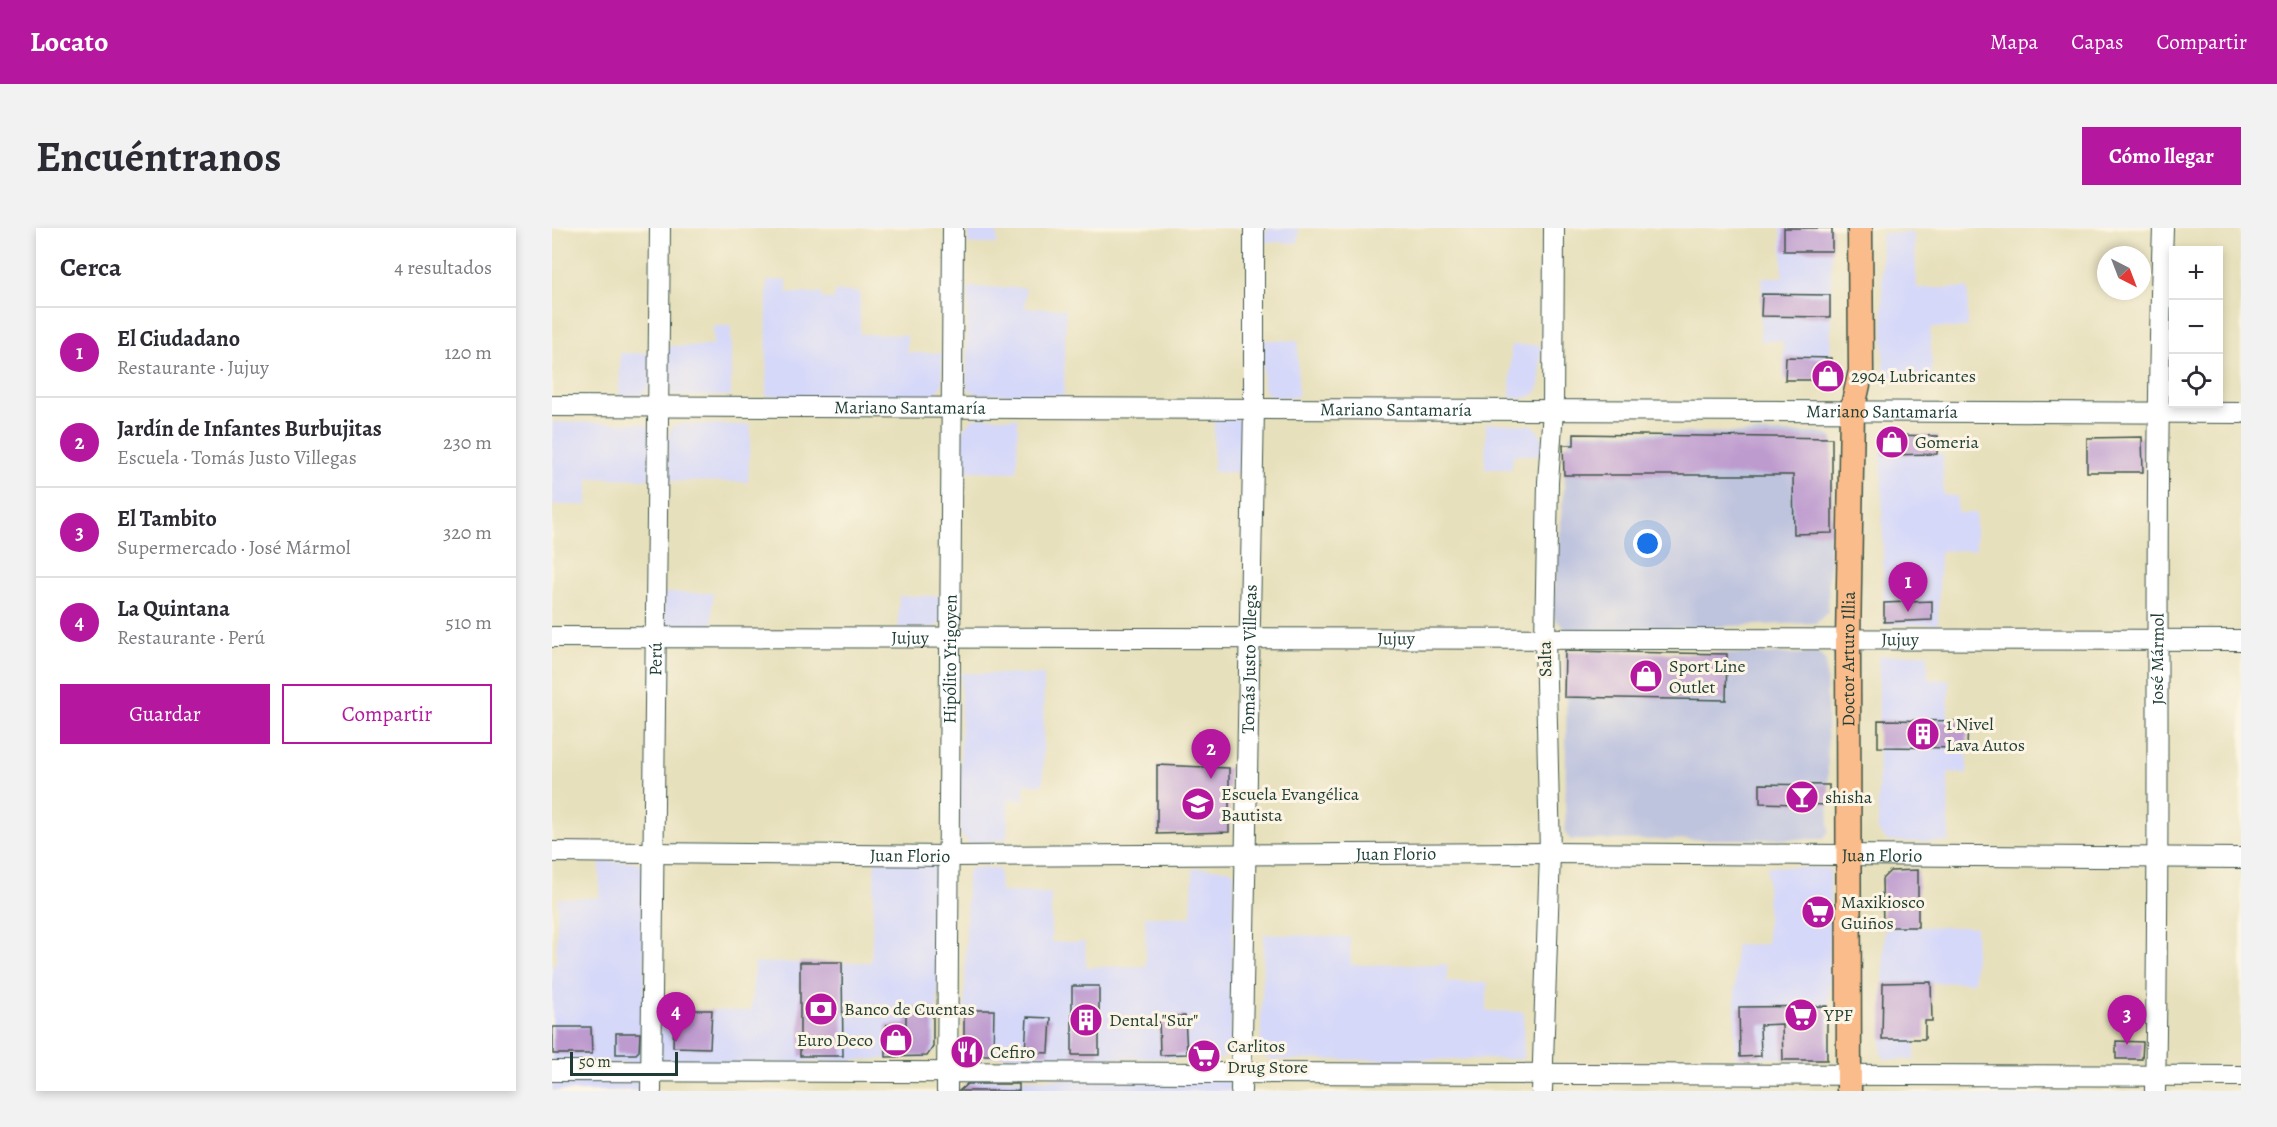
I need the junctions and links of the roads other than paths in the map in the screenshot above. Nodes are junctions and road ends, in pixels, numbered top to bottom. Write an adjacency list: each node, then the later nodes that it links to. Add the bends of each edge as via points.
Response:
1 (660, 228): 8 (street, Perú)
2 (953, 228): 10 (street, Hipólito Yrigoyen)
3 (1254, 228): 9 (street, Tomás Justo Villegas)
4 (1554, 228): 11 (street, Salta)
5 (1860, 228): 12 (main road, Doctor Arturo Illia, via 1861,371)
6 (2163, 228): 13 (street, José Mármol)
7 (552, 406): 8 (street, Mariano Santamaría)
8 (658, 407): 10 (street, Mariano Santamaría); 17 (street, Perú)
9 (1254, 408): 10 (street, Mariano Santamaría); 11 (street, Mariano Santamaría); 18 (street, Tomás Justo Villegas)
10 (952, 409): 15 (street, Hipólito Yrigoyen)
11 (1553, 410): 12 (street, Mariano Santamaría); 19 (street, Salta)
12 (1852, 411): 13 (street, Mariano Santamaría); 21 (main road, Doctor Arturo Illia)
13 (2157, 413): 14 (street, Mariano Santamaría); 22 (street, José Mármol)
14 (2241, 413)
15 (952, 636): 17 (street, Jujuy); 18 (street, Jujuy); 27 (street, Hipólito Yrigoyen)
16 (552, 637): 17 (street, Jujuy)
17 (657, 637): 24 (street, Perú)
18 (1248, 640): 19 (street, Jujuy); 26 (street, Tomás Justo Villegas)
19 (1545, 640): 21 (street, Jujuy); 25 (street, Salta)
20 (2241, 640): 22 (street, Jujuy)
21 (1848, 641): 22 (street, Jujuy); 28 (main road, Doctor Arturo Illia)
22 (2158, 641): 29 (street, José Mármol)
23 (552, 852): 24 (street, Juan Florio)
24 (652, 853): 27 (street, Juan Florio); 33 (street, Perú)
25 (1550, 853): 26 (street, Juan Florio); 28 (street, Juan Florio); 36 (street, Salta)
26 (1246, 855): 27 (street, Juan Florio); 35 (street, Tomás Justo Villegas)
27 (949, 856): 34 (street, Hipólito Yrigoyen)
28 (1846, 856): 29 (street, Juan Florio); 37 (main road, Doctor Arturo Illia)
29 (2158, 858): 30 (street, Juan Florio); 38 (street, José Mármol)
30 (2241, 858)
31 (552, 1071): 33 (street)
32 (2241, 1076): 38 (street)
33 (651, 1081): 34 (street)
34 (946, 1081): 35 (street)
35 (1241, 1082): 36 (street)
36 (1542, 1082): 37 (street)
37 (1849, 1083): 38 (street)
38 (2156, 1083)

